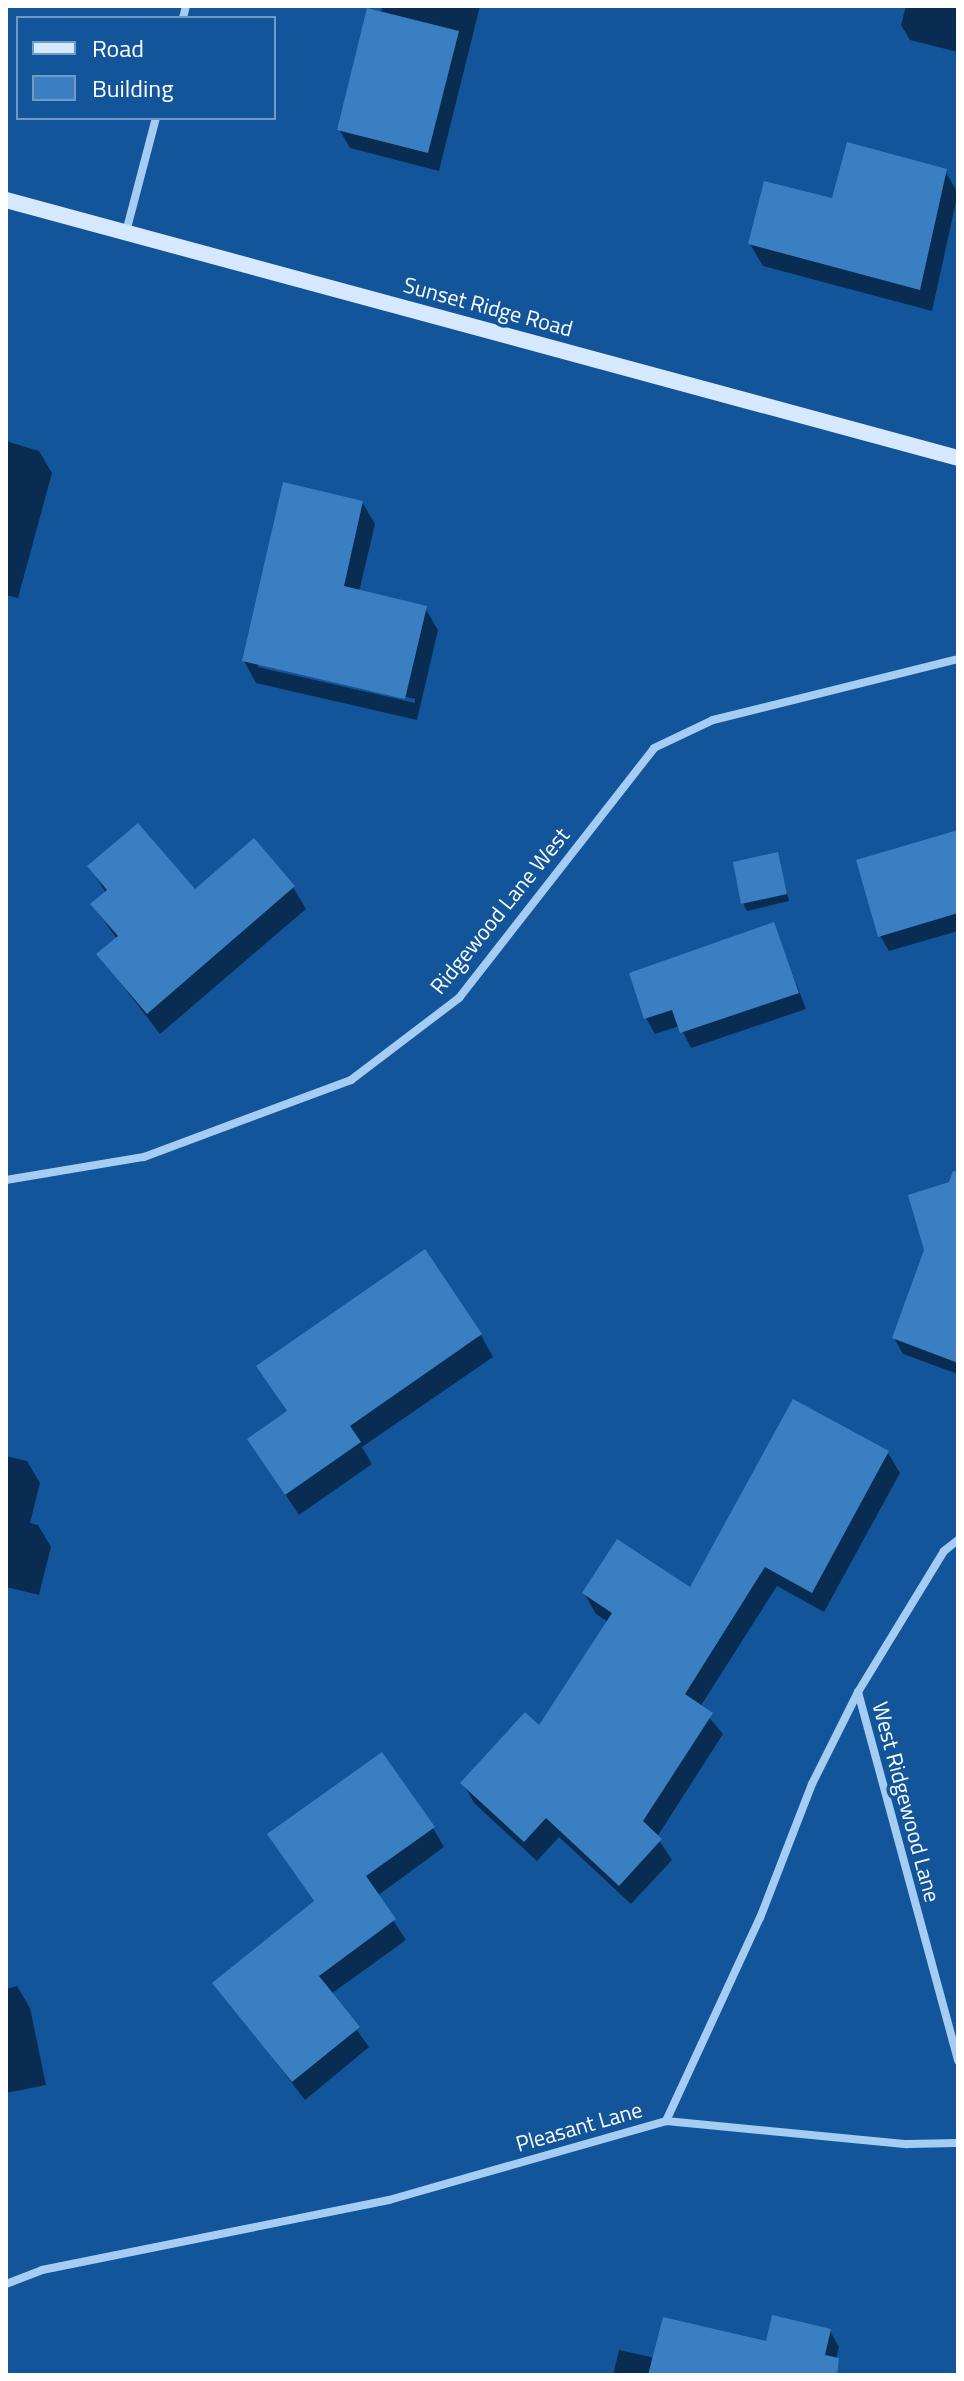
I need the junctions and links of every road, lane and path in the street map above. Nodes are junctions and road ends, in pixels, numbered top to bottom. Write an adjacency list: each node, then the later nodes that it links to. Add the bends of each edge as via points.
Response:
1 (155, 120): 3 (street)
2 (6, 200): 3 (street, Sunset Ridge Road)
3 (126, 232): 4 (street, Sunset Ridge Road)
4 (958, 458)
5 (958, 659): 6 (street, Ridgewood Lane West, via 713,720 654,748 459,998 351,1080 144,1157)
6 (6, 1180)
7 (958, 1540): 8 (street, Pleasant Lane, via 944,1551)
8 (858, 1692): 9 (street, West Ridgewood Lane); 10 (street, Pleasant Lane, via 812,1784 760,1918)
9 (958, 2061)
10 (666, 2121): 11 (street, via 907,2144); 12 (street, Pleasant Lane, via 389,2200 42,2270)
11 (958, 2143)
12 (6, 2284)

